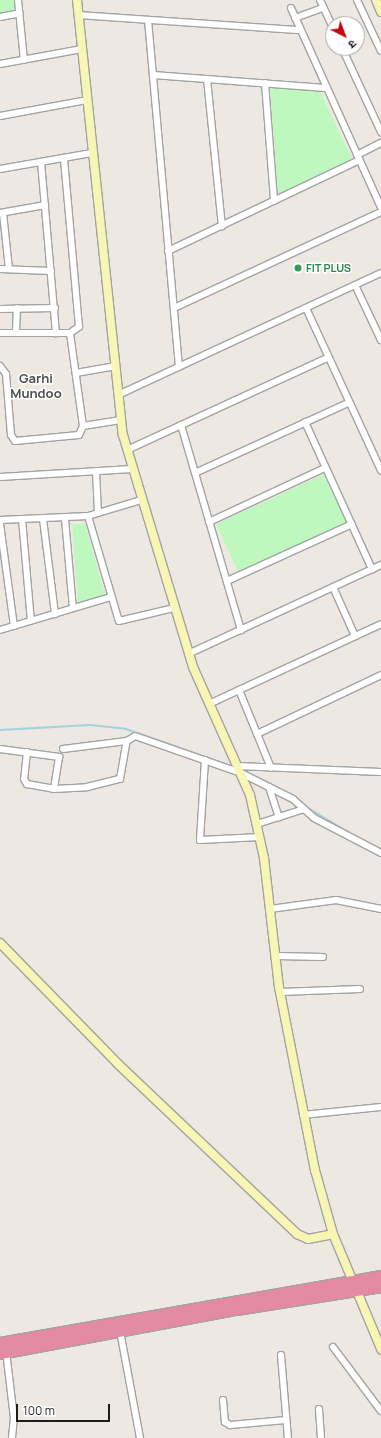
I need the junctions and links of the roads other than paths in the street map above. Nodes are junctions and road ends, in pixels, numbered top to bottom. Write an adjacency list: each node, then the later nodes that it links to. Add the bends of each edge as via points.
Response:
1 (18, 0): 8 (street)
2 (77, 0): 9 (street)
3 (357, 0): 16 (street)
4 (376, 0): 7 (street)
5 (323, 3): 10 (street); 12 (street)
6 (291, 8): 12 (street)
7 (381, 12)
8 (20, 13): 11 (street); 18 (street)
9 (78, 15): 13 (street); 15 (street)
10 (328, 16)
11 (0, 17)
12 (295, 18): 14 (street)
13 (148, 20): 14 (street); 20 (street)
14 (300, 30): 23 (street)
15 (82, 49): 18 (street); 24 (street)
16 (381, 51)
17 (346, 56): 26 (street)
18 (24, 60): 19 (street)
19 (0, 64)
20 (153, 75): 21 (street); 39 (street)
21 (207, 79): 22 (street); 38 (street)
22 (264, 83): 23 (street); 33 (street)
23 (326, 88): 30 (street)
24 (87, 100): 25 (street); 28 (street)
25 (0, 116)
26 (381, 132)
27 (381, 143): 30 (street)
28 (92, 153): 29 (street); 57 (street)
29 (64, 158): 31 (street); 53 (street, via 80,324)
30 (359, 158): 33 (street); 35 (street)
31 (41, 162): 32 (street); 34 (street)
32 (0, 169)
33 (274, 201): 38 (street)
34 (45, 205): 37 (street); 42 (street)
35 (381, 207)
36 (381, 212): 47 (street)
37 (1, 213): 41 (street)
38 (222, 226): 39 (street)
39 (168, 251): 47 (street)
40 (0, 269): 41 (street)
41 (9, 269): 42 (street)
42 (51, 271): 46 (street)
43 (381, 273): 44 (street)
44 (355, 285): 48 (street); 54 (street)
45 (17, 308): 46 (street); 49 (street); 51 (street)
46 (54, 308): 52 (street)
47 (174, 308): 58 (street)
48 (306, 308): 55 (street); 58 (street)
49 (0, 309)
50 (0, 333): 51 (street)
51 (16, 333): 52 (street)
52 (56, 333): 53 (street)
53 (70, 333): 59 (street)
54 (381, 340)
55 (329, 357): 61 (street); 64 (street)
56 (0, 366): 65 (street, via 6,374 11,434 15,441 79,435)
57 (114, 366): 59 (street); 60 (street)
58 (179, 366): 60 (street)
59 (76, 372): 65 (street)
60 (118, 395): 62 (street)
61 (350, 402): 63 (street); 69 (street)
62 (120, 420): 65 (street); 66 (street)
63 (304, 422): 67 (street); 71 (street)
64 (181, 425): 66 (street); 71 (street)
65 (83, 426)
66 (127, 450): 68 (street)
67 (326, 468): 80 (street); 82 (street)
68 (132, 469): 70 (street); 73 (street)
69 (381, 470)
70 (96, 471): 72 (street); 74 (street)
71 (195, 473): 80 (street)
72 (0, 477)
73 (141, 500): 74 (street); 89 (street)
74 (98, 513): 75 (street)
75 (88, 516): 78 (street); 87 (street)
76 (22, 519): 77 (street); 79 (street); 91 (street)
77 (43, 519): 78 (street); 90 (street)
78 (65, 519): 88 (street)
79 (0, 520)
80 (209, 522): 85 (street)
81 (0, 524): 93 (street)
82 (352, 524): 84 (street); 85 (street)
83 (381, 565): 84 (street)
84 (372, 569): 86 (street)
85 (227, 581): 95 (street)
86 (333, 587): 95 (street); 96 (street)
87 (111, 598): 88 (street); 89 (street, via 117,618 123,622)
88 (73, 608): 90 (street)
89 (174, 608): 97 (street)
90 (55, 614): 91 (street)
91 (31, 621): 93 (street)
92 (381, 624): 96 (street)
93 (14, 626): 94 (street)
94 (0, 630)
95 (241, 630): 97 (street)
96 (355, 636): 99 (street)
97 (188, 654): 100 (street)
98 (381, 675): 101 (street)
99 (239, 690): 100 (street); 101 (street)
100 (209, 704): 108 (street)
101 (257, 734): 107 (street)
102 (127, 741): 104 (street); 106 (street, via 135,736); 111 (street, via 117,781 88,787)
103 (0, 749): 105 (street)
104 (63, 749)
105 (27, 752): 111 (street, via 25,782); 111 (street, via 61,758)
106 (205, 760): 108 (street); 115 (street, via 200,840)
107 (271, 768): 108 (street); 109 (street)
108 (239, 770): 110 (street); 114 (street)
109 (381, 772)
110 (269, 787): 112 (street); 113 (street)
111 (54, 789)
112 (304, 808): 113 (street); 116 (street, via 314,818)
113 (279, 817): 114 (street)
114 (257, 824): 115 (street)
115 (260, 837): 117 (street)
116 (381, 853)
117 (270, 909): 118 (street, via 336,900); 120 (street)
118 (381, 909)
119 (0, 943): 126 (street, via 118,1064 297,1234 308,1239)
120 (277, 956): 121 (street); 123 (street)
121 (323, 957)
122 (360, 988): 123 (street)
123 (280, 992): 125 (street)
124 (381, 1107): 125 (street)
125 (303, 1115): 126 (street)
126 (333, 1234): 128 (street)
127 (381, 1276): 128 (highway)
128 (353, 1284): 129 (highway); 130 (highway); 132 (highway); 133 (street)
129 (381, 1286)
130 (120, 1331): 132 (highway); 140 (street)
131 (332, 1347): 137 (street)
132 (2, 1349): 139 (street, via 14,1418)
133 (381, 1349)
134 (281, 1354): 138 (street)
135 (223, 1400): 138 (street, via 225,1422 230,1424)
136 (319, 1409): 142 (street)
137 (381, 1411)
138 (286, 1420): 141 (street)
139 (12, 1438)
140 (140, 1438)
141 (288, 1438)
142 (321, 1438)

